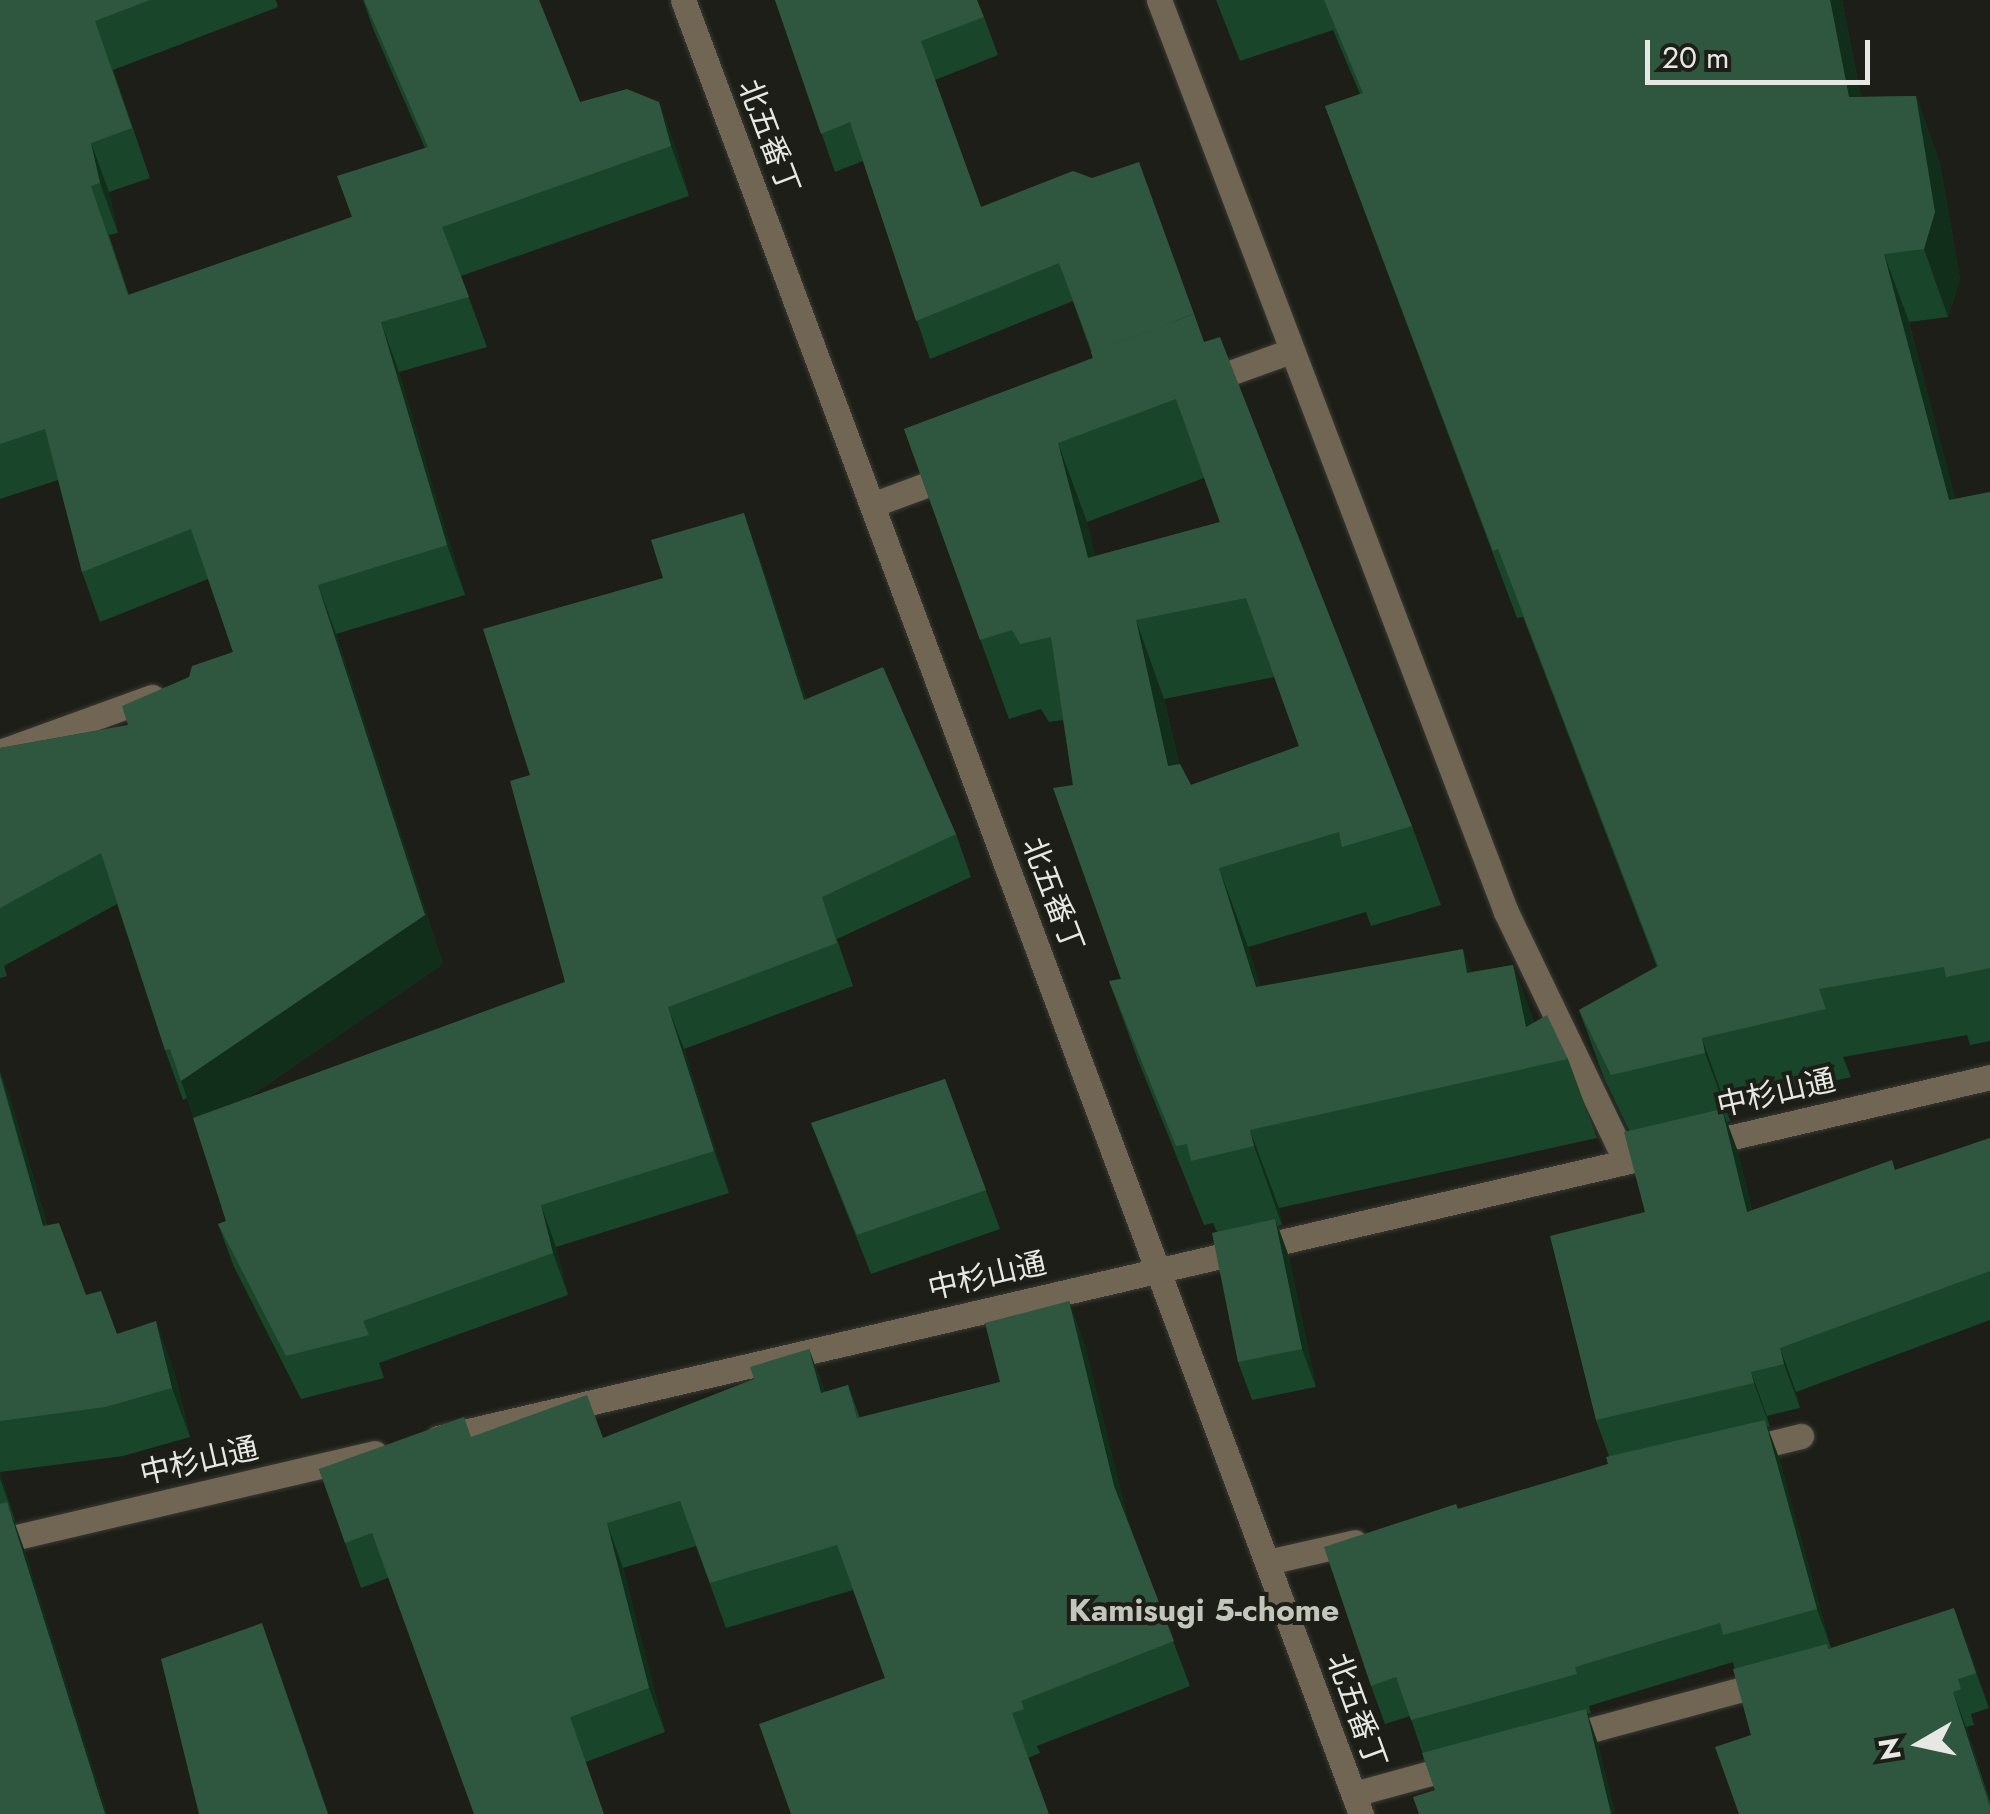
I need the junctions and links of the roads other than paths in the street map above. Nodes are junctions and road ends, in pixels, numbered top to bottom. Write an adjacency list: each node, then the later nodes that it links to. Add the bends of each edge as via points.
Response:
1 (682, 0): 6 (street, 北五番丁)
2 (1159, 0): 3 (street)
3 (1291, 350): 4 (street); 10 (street, via 1506,912)
4 (1182, 391)
5 (982, 465): 6 (street)
6 (872, 505): 11 (street, 北五番丁)
7 (152, 697): 8 (street)
8 (0, 752)
9 (1990, 1077): 10 (street, 中杉山通)
10 (1626, 1161): 11 (street, 中杉山通)
11 (1158, 1269): 15 (street, 中杉山通); 16 (street, 北五番丁)
12 (1801, 1436): 13 (street)
13 (1706, 1459)
14 (1382, 1536): 16 (street)
15 (0, 1541)
16 (1268, 1562): 20 (street, 北五番丁)
17 (1803, 1673): 18 (street)
18 (1541, 1744)
19 (1484, 1759): 20 (street)
20 (1358, 1804)

